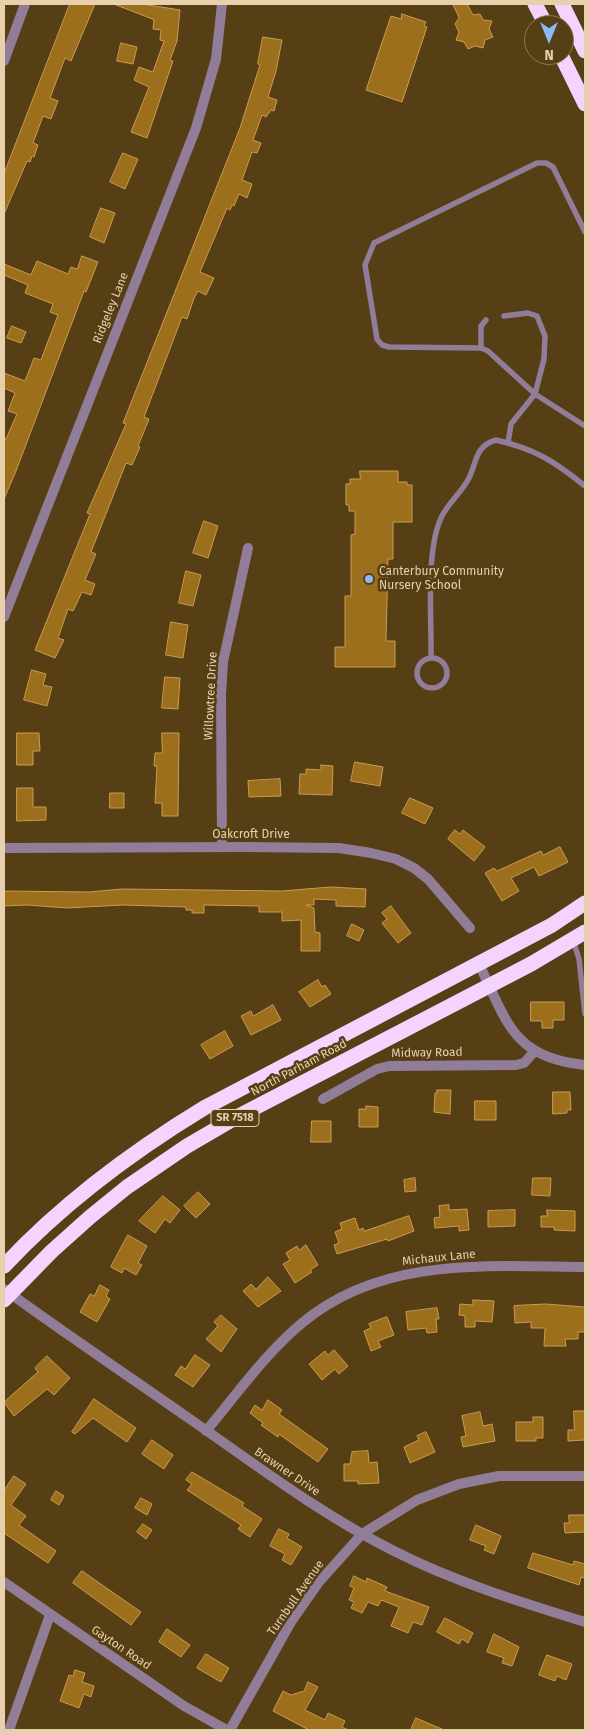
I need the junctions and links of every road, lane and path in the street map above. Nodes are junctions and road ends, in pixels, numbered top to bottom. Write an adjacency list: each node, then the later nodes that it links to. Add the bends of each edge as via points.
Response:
1 (26, 4): 5 (street)
2 (222, 4): 17 (street, Ridgeley Lane, via 216,59 196,128)
3 (562, 4): 4 (highway)
4 (585, 51)
5 (4, 61)
6 (567, 65): 7 (highway)
7 (585, 104)
8 (585, 232): 11 (lane, via 553,167 537,163 374,243 365,265 378,339 382,345)
9 (504, 316): 12 (lane, via 528,313 537,316 545,336 544,359)
10 (486, 320): 11 (lane, via 481,326)
11 (481, 348): 12 (lane)
12 (535, 394): 13 (lane); 14 (lane, via 511,424)
13 (585, 426)
14 (508, 443): 15 (lane, via 545,456); 18 (lane, via 496,440 480,449 467,481 442,515 437,528 432,565)
15 (585, 486)
16 (248, 548): 19 (street, Willowtree Drive, via 223,662)
17 (4, 617)
18 (431, 658): 18 (lane, via 424,660 417,673 419,681 432,688 445,680 447,672 439,659)
19 (222, 847): 20 (street, Oakcroft Drive); 22 (street, Oakcroft Drive, via 339,848 396,859 428,879)
20 (4, 848)
21 (585, 903): 24 (highway, North Parham Road / SR 7518, via 552,925)
22 (470, 928)
23 (579, 936): 25 (highway, North Parham Road / SR 7518); 26 (lane)
24 (479, 964): 25 (street); 30 (highway, North Parham Road / SR 7518, via 204,1108 160,1135 80,1194)
25 (489, 985): 27 (street, via 512,1030); 32 (highway, North Parham Road / SR 7518, via 187,1146 90,1217)
26 (585, 1014)
27 (534, 1052): 28 (street, via 563,1063); 29 (street, Midway Road, via 524,1063 516,1065 389,1066)
28 (585, 1066)
29 (323, 1099)
30 (4, 1266)
31 (585, 1267): 33 (street, Michaux Lane, via 420,1270 357,1289 316,1312 286,1338)
32 (6, 1295): 33 (street, Brawner Drive)
33 (206, 1431): 35 (street, Brawner Drive, via 290,1491)
34 (585, 1476): 35 (street, Turnbull Avenue, via 499,1476 459,1484 418,1500)
35 (362, 1534): 38 (street, Brawner Drive, via 452,1577); 40 (street, Turnbull Avenue, via 320,1582 292,1622)
36 (4, 1582): 37 (street, Gayton Road)
37 (50, 1615): 39 (street); 40 (street, Gayton Road, via 184,1706)
38 (585, 1622)
39 (9, 1730)
40 (228, 1730)

